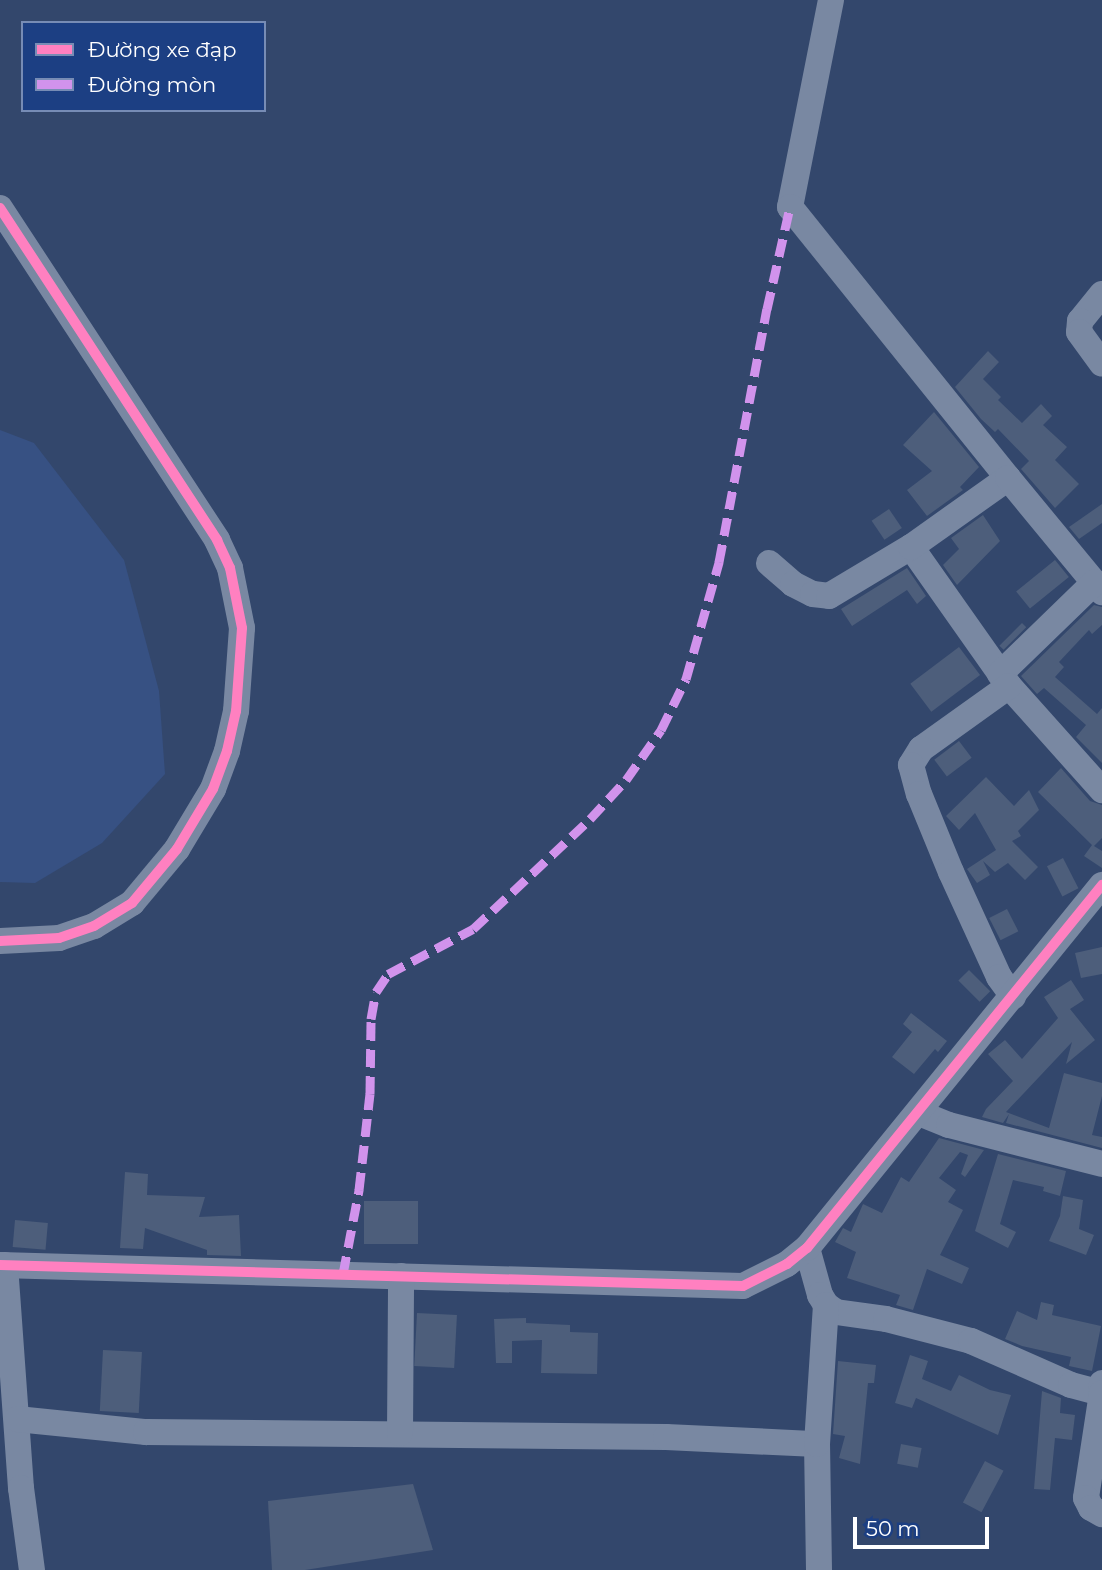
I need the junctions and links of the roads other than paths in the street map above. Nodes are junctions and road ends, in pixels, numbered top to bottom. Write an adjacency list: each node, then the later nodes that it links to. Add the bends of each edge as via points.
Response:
1 (831, 0): 5 (street, via 790,207)
2 (0, 208): 12 (street, via 217,540 230,568 242,628 236,711 227,751 213,789 177,849 131,903 94,926 60,938)
3 (1102, 294): 4 (street, via 1080,321 1079,332)
4 (1102, 364)
5 (1008, 478): 6 (street); 8 (street)
6 (911, 547): 7 (street, via 829,596 793,584); 9 (street)
7 (769, 563)
8 (1098, 587): 9 (street)
9 (1005, 680): 10 (street); 13 (street, via 921,749 911,765 951,872 999,977)
10 (1102, 789)
11 (1102, 885): 13 (street)
12 (0, 941)
13 (1013, 996): 14 (street)
14 (919, 1113): 15 (street, via 949,1125); 16 (street)
15 (1102, 1164)
16 (807, 1248): 18 (street, via 788,1264 743,1286); 19 (street)
17 (2, 1265): 18 (street); 22 (street)
18 (401, 1276): 23 (street)
19 (826, 1306): 21 (street, via 971,1341 1044,1376); 24 (street)
20 (1102, 1383): 21 (street)
21 (1102, 1393): 25 (street, via 1086,1498 1091,1508)
22 (17, 1419): 23 (street, via 146,1432); 26 (street)
23 (400, 1433): 24 (street)
24 (817, 1444): 27 (street)
25 (1102, 1514)
26 (32, 1570)
27 (818, 1570)

